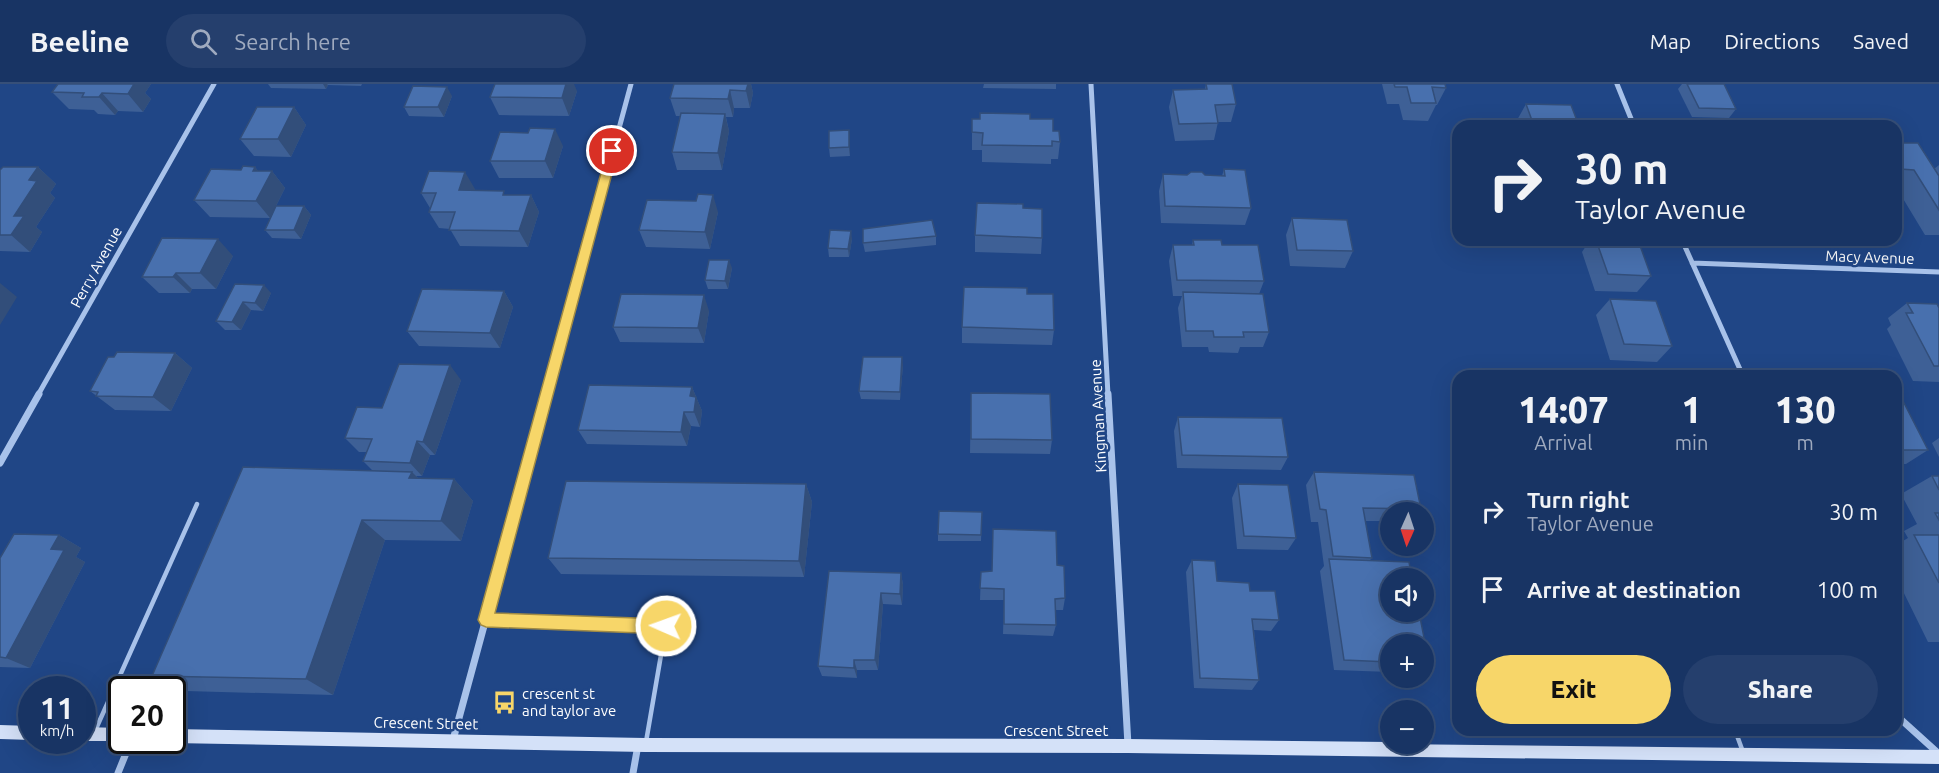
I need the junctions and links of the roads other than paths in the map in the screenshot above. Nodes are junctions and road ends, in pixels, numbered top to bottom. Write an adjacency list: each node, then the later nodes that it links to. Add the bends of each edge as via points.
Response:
1 (214, 84): 10 (street, Perry Avenue)
2 (630, 84): 12 (street)
3 (1091, 84): 21 (street, Kingman Avenue)
4 (1617, 84): 5 (street)
5 (1632, 120)
6 (1685, 246): 7 (street)
7 (1692, 263): 8 (street, Macy Avenue); 9 (street)
8 (1939, 272)
9 (1740, 370)
10 (0, 463)
11 (197, 504): 13 (lane)
12 (486, 620): 19 (street); 20 (lane, via 666,626)
13 (96, 717)
14 (1902, 721): 24 (street)
15 (0, 732): 16 (main road)
16 (18, 733)
17 (186, 736): 19 (main road, Crescent Street)
18 (1737, 736): 23 (lane)
19 (453, 740): 20 (main road, Crescent Street)
20 (642, 744): 21 (main road, Crescent Street); 26 (street)
21 (1128, 746): 23 (main road, Crescent Street)
22 (126, 754): 25 (street)
23 (1744, 754): 24 (main road, Crescent Street)
24 (1939, 755)
25 (118, 773)
26 (633, 773)

